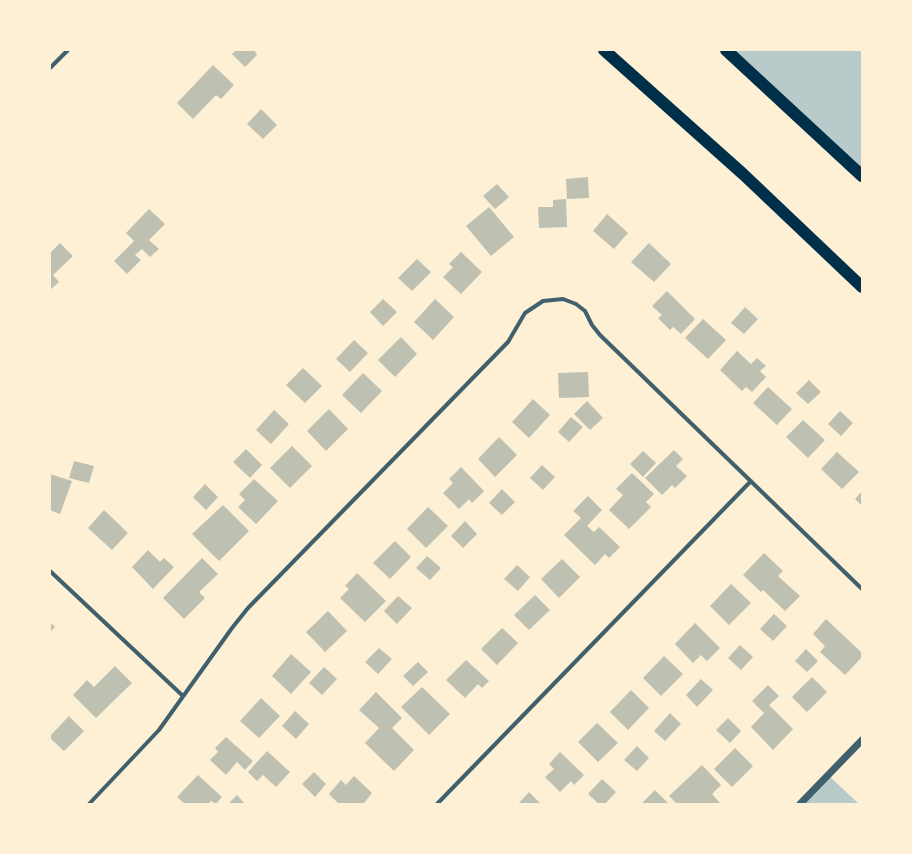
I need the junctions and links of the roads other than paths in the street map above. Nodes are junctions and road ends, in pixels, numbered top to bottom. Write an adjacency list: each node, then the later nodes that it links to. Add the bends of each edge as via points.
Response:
1 (68, 50): 4 (street)
2 (604, 50): 6 (highway, via 743,174)
3 (726, 50): 5 (highway)
4 (50, 68)
5 (862, 176)
6 (862, 287)
7 (751, 481): 9 (street); 10 (street, via 600,335 585,311 563,299 543,301 525,313 508,342 248,608); 13 (street)
8 (50, 571): 10 (street)
9 (862, 589)
10 (183, 696): 12 (street, via 159,730)
11 (862, 740): 14 (street)
12 (89, 804)
13 (437, 804)
14 (800, 804)

